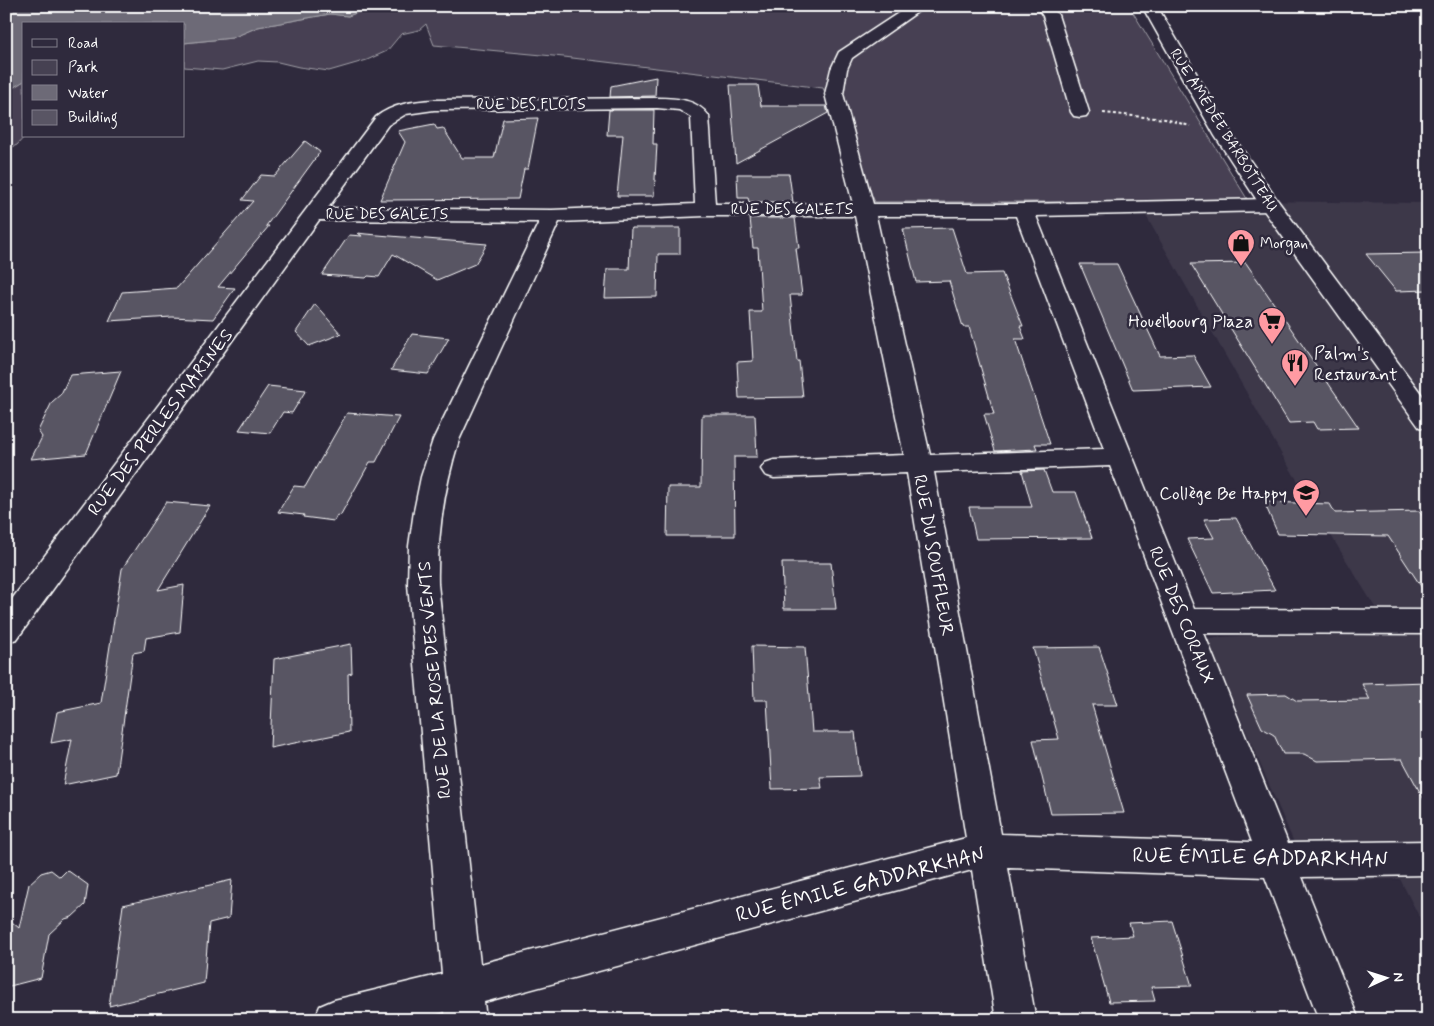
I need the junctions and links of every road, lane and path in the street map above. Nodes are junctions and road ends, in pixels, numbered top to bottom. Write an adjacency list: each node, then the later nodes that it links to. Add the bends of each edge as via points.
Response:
1 (919, 6): 7 (street, RUE DU SOUFFLEUR, via 845,56 839,68 834,94)
2 (1042, 6): 4 (street, via 1050,16)
3 (1149, 6): 5 (street, RUE AMÉDÉE BARBOTTEAU)
4 (1080, 112): 5 (path, via 1165,119)
5 (1224, 136): 6 (street, RUE AMÉDÉE BARBOTTEAU)
6 (1270, 205): 9 (street, RUE DES GALETS); 12 (street, RUE AMÉDÉE BARBOTTEAU)
7 (864, 209): 8 (street, RUE DES GALETS); 9 (street, RUE DES GALETS); 14 (street, RUE DU SOUFFLEUR)
8 (705, 210): 10 (street, RUE DES FLOTS, via 701,122 696,111 690,108 657,103 434,104 389,114); 11 (street, RUE DES GALETS)
9 (1024, 210): 13 (street, RUE DES CORAUX)
10 (314, 214): 11 (street, RUE DES GALETS); 18 (street, RUE DES PERLES MARINES)
11 (552, 216): 22 (street, RUE DE LA ROSE DES VENTS, via 446,440 424,526 423,584)
12 (1428, 421)
13 (1119, 457): 14 (street); 16 (street, RUE DES CORAUX)
14 (919, 465): 15 (street); 19 (street, RUE DU SOUFFLEUR)
15 (774, 469)
16 (1185, 621): 17 (street); 21 (street, RUE DES CORAUX)
17 (1428, 622)
18 (6, 630)
19 (985, 850): 21 (street, RUE ÉMILE GADDARKHAN); 22 (street, RUE ÉMILE GADDARKHAN); 24 (street, RUE DU SOUFFLEUR)
20 (1428, 858): 21 (street, RUE ÉMILE GADDARKHAN)
21 (1277, 860): 25 (street, RUE DES CORAUX)
22 (465, 1004): 23 (street, RUE ÉMILE GADDARKHAN)
23 (334, 1020)
24 (1016, 1020)
25 (1339, 1020)

